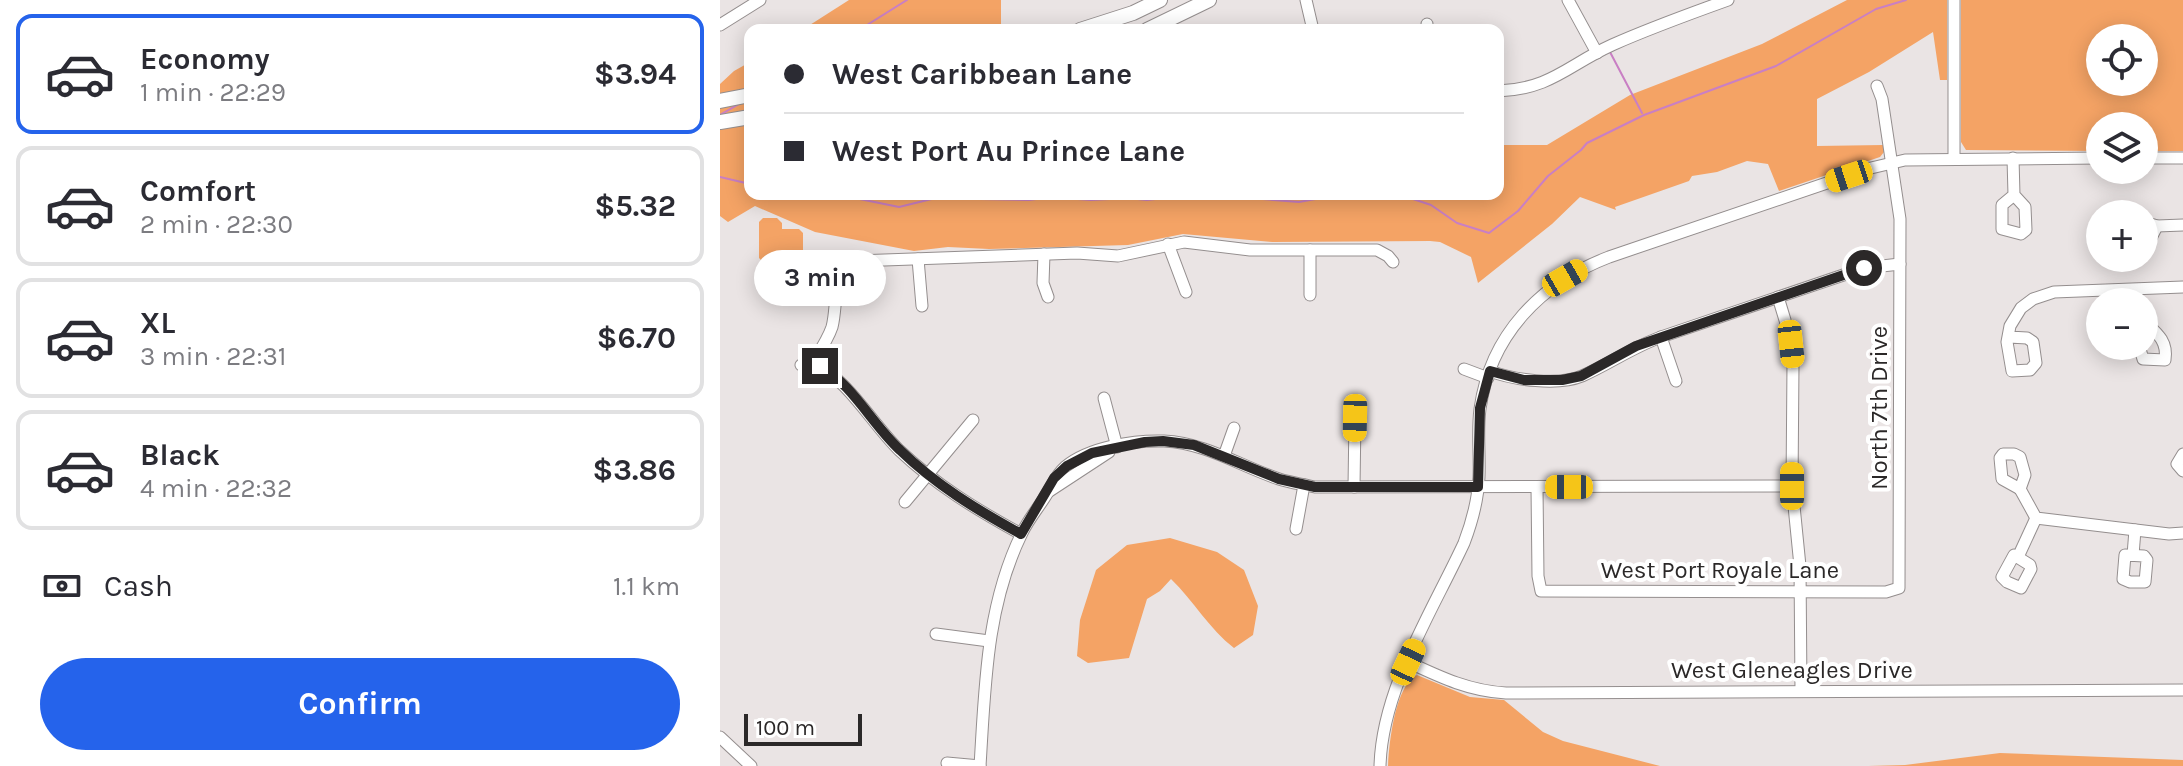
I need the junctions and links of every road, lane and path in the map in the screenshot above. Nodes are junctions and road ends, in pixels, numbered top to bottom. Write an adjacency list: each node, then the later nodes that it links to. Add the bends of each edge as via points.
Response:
1 (760, 0): 12 (street)
2 (1160, 0): 9 (main road)
3 (1209, 0): 10 (main road)
4 (1306, 0): 11 (street)
5 (1568, 0): 13 (street)
6 (1728, 0): 8 (street)
7 (1954, 0): 20 (street)
8 (1695, 6): 13 (street)
9 (1114, 24)
10 (1159, 24)
11 (1312, 24)
12 (720, 25)
13 (1597, 53): 15 (street, via 1544,83)
14 (1877, 86): 25 (street, North 7th Drive)
15 (1504, 91)
16 (744, 96): 17 (main road)
17 (724, 100)
18 (744, 118): 19 (main road)
19 (720, 122)
20 (1954, 158): 21 (street); 25 (street)
21 (2013, 158): 22 (street); 26 (street)
22 (2086, 158)
23 (2158, 158): 24 (street)
24 (2183, 158)
25 (1893, 163): 34 (street, North 7th Drive); 48 (street, via 1580,269 1525,311 1505,338)
26 (2014, 195)
27 (2183, 225): 28 (street)
28 (2158, 226)
29 (1168, 244): 30 (street); 31 (street, via 1132,255); 36 (street)
30 (1310, 250): 33 (street, via 1382,250); 39 (street)
31 (1044, 254): 32 (street); 40 (street)
32 (918, 259): 42 (street); 58 (street, via 850,264 841,275 830,333 807,363 838,378)
33 (1393, 262)
34 (1900, 264): 41 (street, via 1874,265); 73 (street, North 7th Drive)
35 (2183, 287): 37 (street)
36 (1186, 292)
37 (2158, 292)
38 (2086, 293): 45 (street, via 2039,296 2021,308)
39 (1310, 295)
40 (1048, 297)
41 (1778, 297): 44 (street); 60 (street, via 1793,364)
42 (922, 306)
43 (2158, 334): 46 (street, via 2167,356)
44 (1661, 337): 48 (street, via 1572,379); 49 (street)
45 (2009, 337)
46 (2158, 360)
47 (1464, 369): 48 (street)
48 (1489, 375): 62 (street, via 1480,408)
49 (1676, 381)
50 (1104, 398): 54 (street)
51 (1355, 418): 61 (street)
52 (973, 420): 58 (street)
53 (1234, 428): 56 (street)
54 (1117, 447): 56 (street, via 1163,441); 70 (street, via 1067,466 1054,478)
55 (2183, 454): 57 (street, via 2177,464)
56 (1224, 456): 59 (street)
57 (2183, 471)
58 (928, 476): 65 (street); 70 (street)
59 (1304, 485): 61 (street); 67 (street)
60 (1792, 486): 63 (street); 74 (street)
61 (1354, 487): 62 (street)
62 (1478, 487): 63 (street); 77 (street, via 1464,543)
63 (1537, 487): 74 (street, West Port Royale Lane, via 1541,591)
64 (2020, 489): 66 (street)
65 (905, 502)
66 (2036, 518): 68 (street); 72 (street)
67 (1296, 529)
68 (2135, 530): 69 (street); 71 (street)
69 (2183, 533)
70 (1021, 534): 76 (street)
71 (2133, 555)
72 (2018, 557)
73 (1899, 588): 74 (street, West Port Royale Lane)
74 (1800, 592): 79 (street)
75 (936, 634): 76 (street)
76 (989, 641): 83 (street)
77 (1408, 662): 79 (street, West Gleneagles Drive, via 1487,692); 84 (street, via 1382,734)
78 (2183, 690): 79 (street, West Gleneagles Drive)
79 (1801, 691)
80 (720, 737): 82 (street)
81 (947, 763): 83 (street)
82 (751, 766)
83 (980, 766)
84 (1380, 766)

